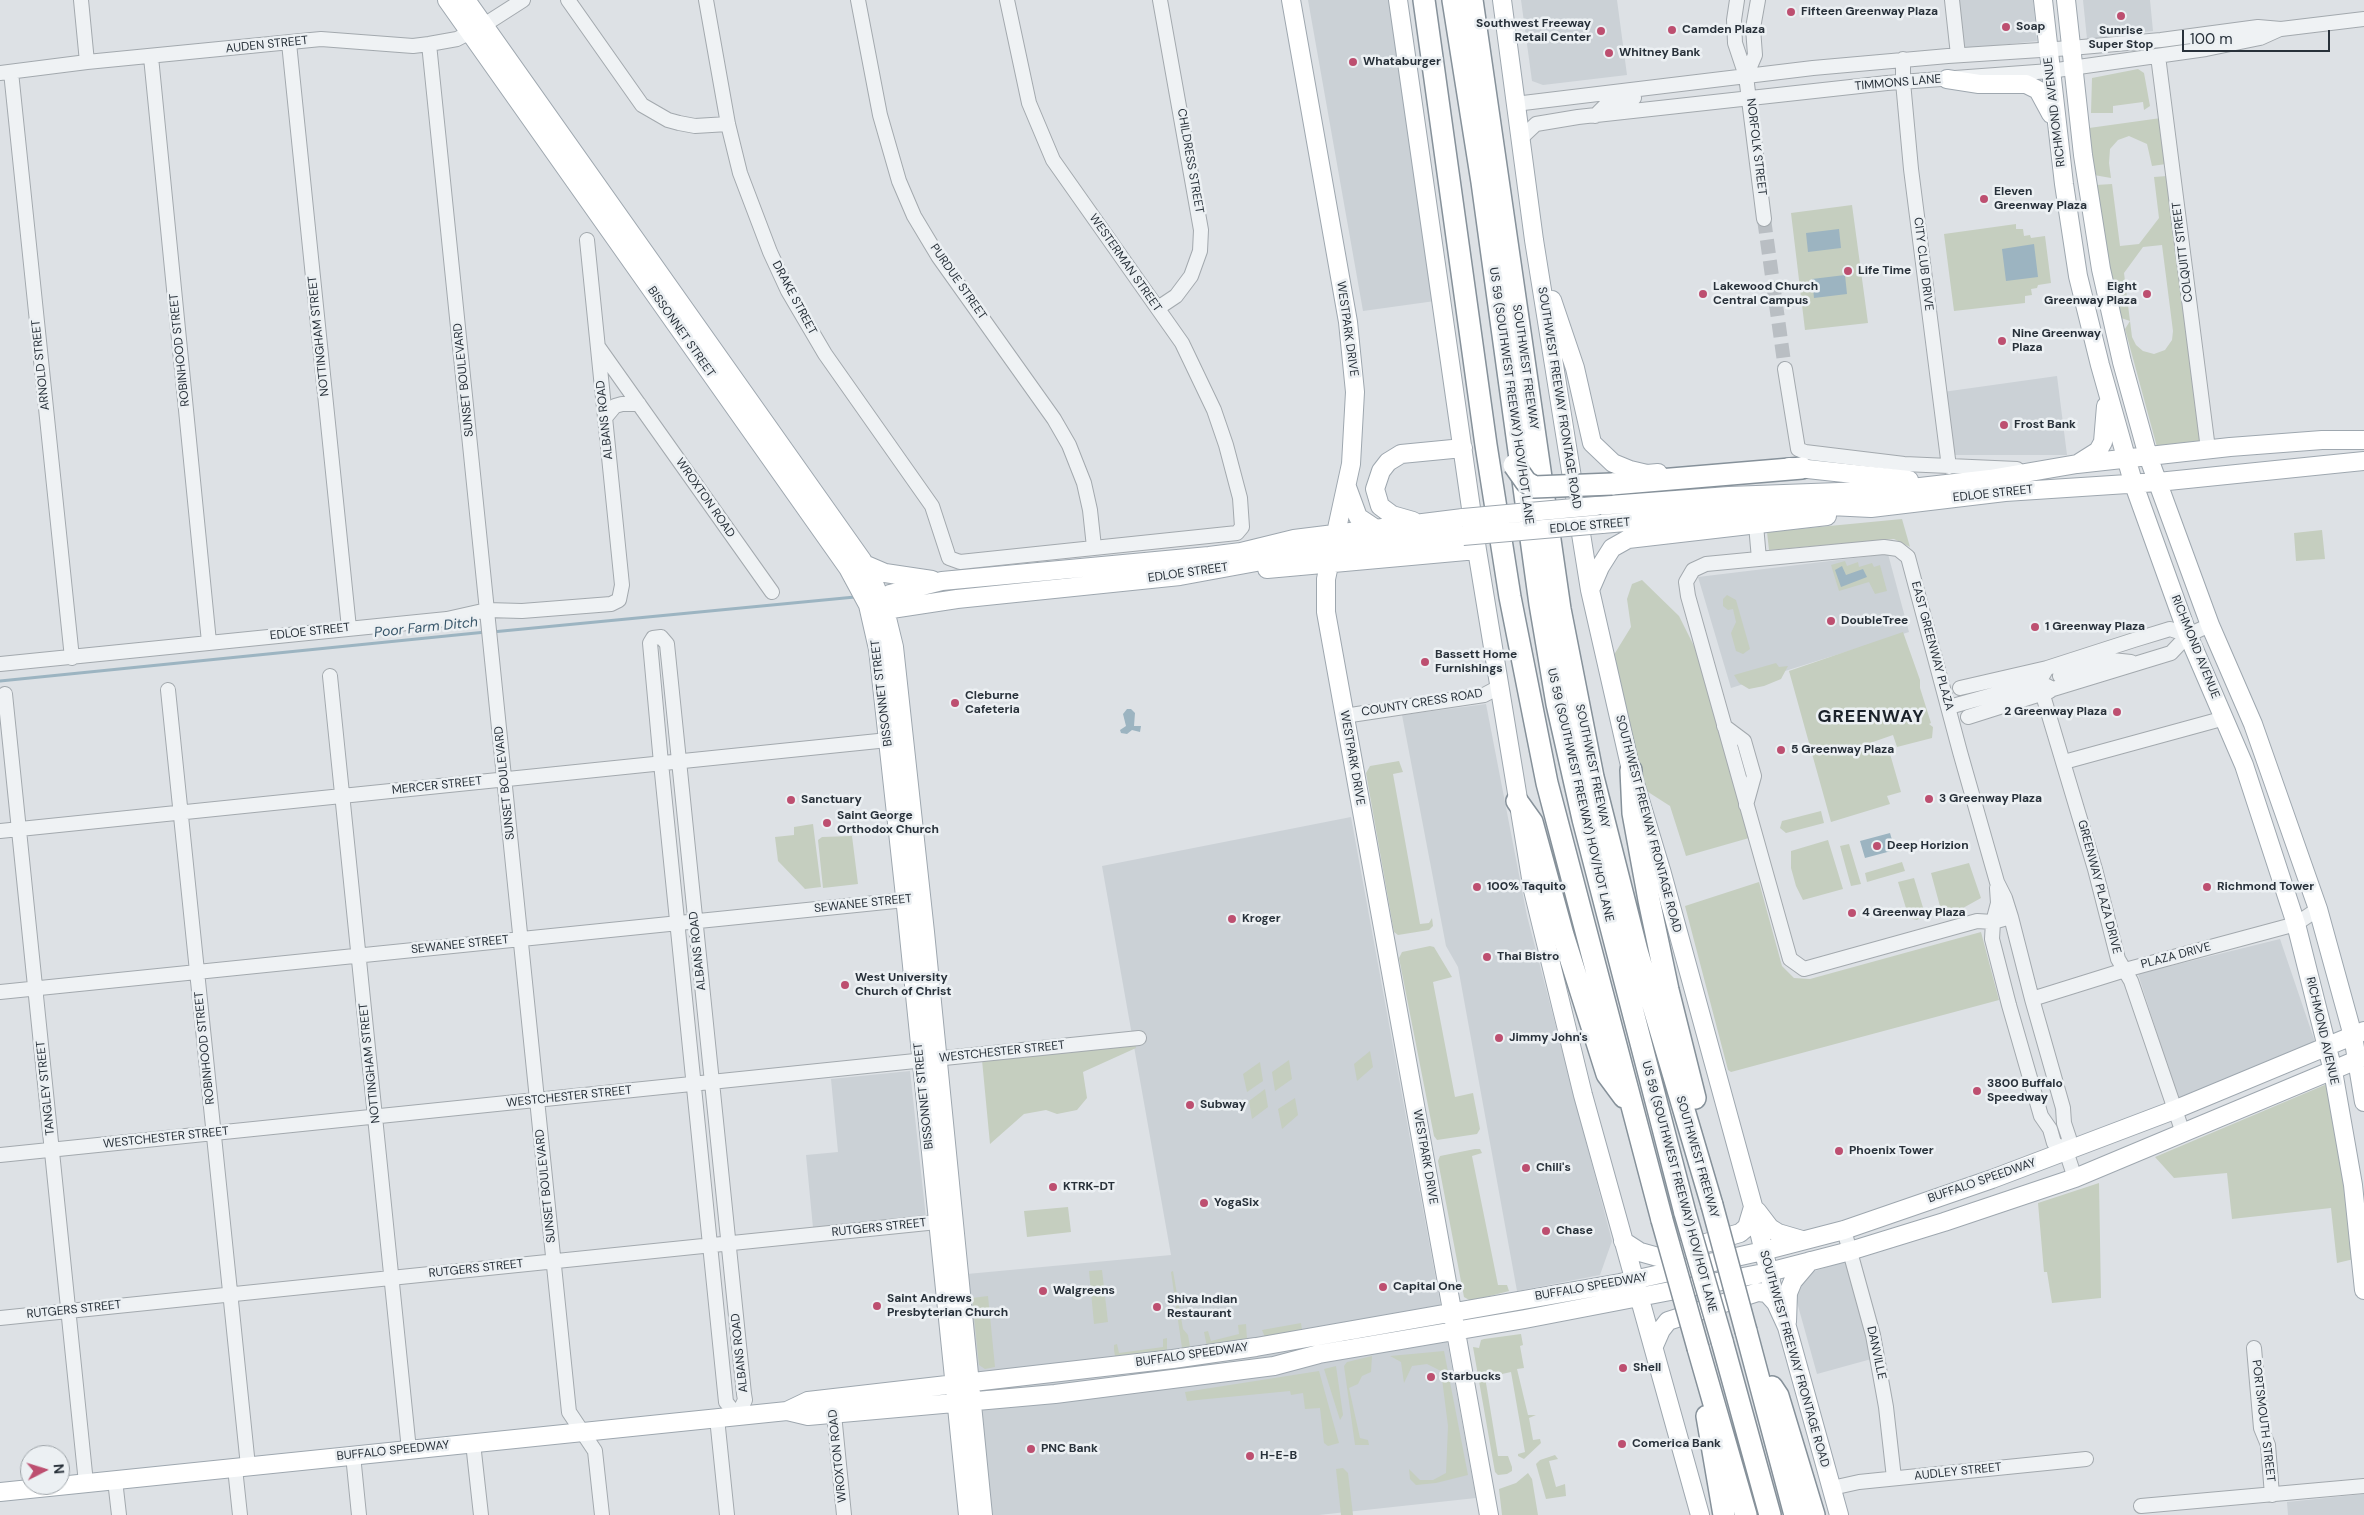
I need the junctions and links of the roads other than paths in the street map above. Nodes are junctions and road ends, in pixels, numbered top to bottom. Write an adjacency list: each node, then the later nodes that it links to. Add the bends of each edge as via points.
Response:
1 (81, 0): 35 (street)
2 (446, 0): 23 (main road, BISSONNET STREET)
3 (466, 0): 23 (main road, BISSONNET STREET)
4 (523, 0): 23 (street, AUDEN STREET)
5 (568, 0): 49 (street, via 642,105 680,123 696,126)
6 (706, 0): 49 (street, DRAKE STREET)
7 (858, 0): 86 (street, PURDUE STREET, via 880,115 910,208 938,256 1054,420 1068,445 1084,483)
8 (1007, 0): 56 (street, WESTERMAN STREET, via 1029,103 1053,160)
9 (1160, 0): 56 (street, CHILDRESS STREET, via 1201,230 1200,251 1191,276 1176,296)
10 (1291, 0): 78 (main road, WESTPARK DRIVE, via 1351,342 1355,419)
11 (1398, 0): 65 (main road)
12 (1424, 0): 160 (highway, via 1510,598 1547,784)
13 (1447, 0): 73 (highway)
14 (1453, 0): 151 (highway, US 59 (SOUTHWEST FREEWAY) HOV/HOT LANE, via 1557,704)
15 (1472, 0): 168 (highway, SOUTHWEST FREEWAY, via 1570,665 1593,777 1636,951)
16 (1502, 0): 45 (main road, SOUTHWEST FREEWAY FRONTAGE ROAD)
17 (1737, 0): 39 (street, NORFOLK STREET, via 1735,43)
18 (1758, 0): 39 (street, NORFOLK STREET, via 1753,28 1755,55)
19 (1952, 0): 31 (street)
20 (2043, 0): 29 (main road, RICHMOND AVENUE)
21 (2066, 0): 28 (main road, RICHMOND AVENUE)
22 (2364, 19): 24 (street, TIMMONS LANE)
23 (476, 29): 27 (street, AUDEN STREET, via 457,39); 62 (main road, BISSONNET STREET)
24 (2281, 29): 25 (street, TIMMONS LANE, via 2258,27); 30 (street, TIMMONS LANE, via 2260,38)
25 (2203, 34): 28 (street, TIMMONS LANE); 30 (street)
26 (289, 43): 27 (street, AUDEN STREET, via 321,39 414,46); 33 (street, AUDEN STREET); 99 (street, NOTTINGHAM STREET)
27 (429, 44): 97 (street, SUNSET BOULEVARD)
28 (2071, 48): 29 (street, TIMMONS LANE); 36 (main road, RICHMOND AVENUE)
29 (2048, 49): 31 (street, TIMMONS LANE); 37 (main road, RICHMOND AVENUE)
30 (2206, 49): 32 (street, TIMMONS LANE)
31 (1958, 55): 34 (street, TIMMONS LANE)
32 (2158, 56): 36 (street, TIMMONS LANE); 66 (street, COLQUITT STREET)
33 (151, 57): 35 (street, AUDEN STREET); 102 (street, ROBINHOOD STREET)
34 (1903, 59): 39 (street, TIMMONS LANE); 42 (street, CITY CLUB DRIVE)
35 (87, 62): 38 (street, AUDEN STREET)
36 (2073, 68): 37 (street, TIMMONS LANE); 54 (main road, RICHMOND AVENUE, via 2083,155)
37 (2050, 71): 40 (street, TIMMONS LANE); 48 (main road, RICHMOND AVENUE)
38 (5, 73): 103 (street, ARNOLD STREET)
39 (1746, 76): 41 (street, TIMMONS LANE); 43 (street, NORFOLK STREET)
40 (1947, 79): 42 (street, TIMMONS LANE); 48 (main road, via 1979,84 2026,84 2038,90)
41 (1695, 82): 44 (street, TIMMONS LANE); 46 (street, via 1660,95 1606,105)
42 (1903, 82): 43 (street, TIMMONS LANE); 75 (street, CITY CLUB DRIVE)
43 (1749, 97): 46 (street, TIMMONS LANE); 51 (street, NORFOLK STREET)
44 (1575, 98): 45 (street, TIMMONS LANE); 47 (street)
45 (1515, 104): 50 (main road, SOUTHWEST FREEWAY FRONTAGE ROAD)
46 (1595, 116): 47 (street, TIMMONS LANE)
47 (1578, 117): 50 (street, TIMMONS LANE, via 1536,124)
48 (2055, 121): 55 (main road, RICHMOND AVENUE)
49 (728, 124): 86 (street, DRAKE STREET, via 753,212 788,292 825,354 932,506 947,555 955,562)
50 (1519, 140): 53 (main road, SOUTHWEST FREEWAY FRONTAGE ROAD)
51 (1764, 219)
52 (587, 240): 57 (street, ALBANS ROAD)
53 (1534, 240): 68 (main road, via 1575,368 1592,443 1613,463 1646,474 1763,465); 93 (main road, SOUTHWEST FREEWAY FRONTAGE ROAD)
54 (2102, 269): 55 (main road); 67 (main road, RICHMOND AVENUE, via 2122,362)
55 (2078, 276): 59 (main road, RICHMOND AVENUE)
56 (1158, 308): 86 (street, WESTERMAN STREET, via 1182,343 1214,410 1240,498 1242,527 1230,535)
57 (597, 345): 60 (street, WROXTON ROAD); 61 (street, ALBANS ROAD)
58 (1785, 369): 68 (street)
59 (2106, 390): 69 (main road, RICHMOND AVENUE); 72 (main road, via 2103,442 2098,451)
60 (639, 404): 61 (street, via 615,406); 94 (street, WROXTON ROAD)
61 (605, 418): 95 (street, ALBANS ROAD, via 623,591)
62 (751, 418): 90 (main road, BISSONNET STREET); 96 (main road, BISSONNET STREET, via 848,568)
63 (2339, 440): 64 (main road, EDLOE STREET); 66 (main road, EDLOE STREET); 71 (main road)
64 (2364, 440)
65 (1463, 448): 84 (main road, via 1401,454 1388,462 1378,476 1376,495 1383,510); 88 (main road)
66 (2208, 449): 67 (main road, EDLOE STREET)
67 (2148, 456): 69 (main road, EDLOE STREET); 77 (main road, RICHMOND AVENUE)
68 (1800, 458): 73 (highway, bridge, via 1612,484 1534,487 1526,482); 75 (main road)
69 (2126, 460): 72 (main road, EDLOE STREET); 76 (main road, RICHMOND AVENUE)
70 (2364, 461): 71 (main road, EDLOE STREET)
71 (2340, 463): 77 (main road, EDLOE STREET)
72 (2077, 464): 74 (main road, EDLOE STREET)
73 (1514, 465): 82 (highway)
74 (2043, 470): 75 (street, EDLOE STREET); 79 (main road, EDLOE STREET)
75 (1949, 476): 79 (main road, EDLOE STREET); 80 (main road, EDLOE STREET, via 1894,490)
76 (2133, 482): 77 (main road, EDLOE STREET); 79 (main road, EDLOE STREET); 100 (main road, RICHMOND AVENUE)
77 (2158, 482): 98 (main road, RICHMOND AVENUE)
78 (1346, 484): 85 (main road, via 1358,517); 87 (main road, WESTPARK DRIVE)
79 (2004, 485): 81 (main road, EDLOE STREET)
80 (1693, 507): 81 (main road, EDLOE STREET); 82 (main road, EDLOE STREET, bridge)
81 (1871, 508): 83 (main road)
82 (1522, 522): 84 (main road, EDLOE STREET, bridge); 151 (highway, via 1545,671 1568,786)
83 (1756, 525): 89 (street); 93 (main road, via 1637,537 1617,543 1600,567)
84 (1424, 528): 85 (main road, EDLOE STREET); 87 (main road, EDLOE STREET)
85 (1376, 529): 87 (main road, EDLOE STREET)
86 (1094, 547)
87 (1332, 549): 88 (main road); 91 (main road, EDLOE STREET, via 1207,572); 91 (main road, EDLOE STREET, via 1294,539 1233,553); 116 (main road, WESTPARK DRIVE, via 1326,579 1326,612)
88 (1477, 550): 110 (main road)
89 (1759, 559): 115 (street, EAST GREENWAY PLAZA, via 1884,547 1898,549 1908,557); 137 (street, EAST GREENWAY PLAZA, via 1706,564 1693,570 1686,582 1790,959 1804,969 1977,921)
90 (864, 564): 92 (main road, EDLOE STREET, via 885,573); 96 (main road, BISSONNET STREET)
91 (1102, 575): 92 (main road, EDLOE STREET); 96 (main road, EDLOE STREET, via 957,598)
92 (942, 581): 96 (main road, EDLOE STREET)
93 (1590, 590): 125 (main road, SOUTHWEST FREEWAY FRONTAGE ROAD)
94 (772, 592)
95 (619, 600): 97 (street, EDLOE STREET, via 611,604)
96 (878, 604): 119 (main road, BISSONNET STREET, via 878,649)
97 (488, 617): 99 (street, EDLOE STREET); 126 (street, SUNSET BOULEVARD)
98 (2210, 625): 100 (street); 120 (main road, RICHMOND AVENUE)
99 (350, 628): 102 (street, EDLOE STREET)
100 (2188, 634): 101 (street, via 2170,629); 105 (street, via 2174,652); 118 (main road, RICHMOND AVENUE)
101 (2134, 640): 104 (street); 107 (street)
102 (209, 642): 103 (street, EDLOE STREET)
103 (72, 658): 106 (street, EDLOE STREET)
104 (2112, 660): 105 (street); 109 (street)
105 (2140, 662): 112 (street)
106 (0, 664)
107 (2047, 668): 111 (street); 112 (street)
108 (330, 676): 127 (street, NOTTINGHAM STREET)
109 (2060, 676)
110 (1498, 687): 116 (street, COUNTY CRESS ROAD, via 1484,694); 128 (main road)
111 (1960, 688)
112 (2045, 689): 115 (street); 117 (street); 122 (street, GREENWAY PLAZA DRIVE)
113 (168, 690): 129 (street, ROBINHOOD STREET)
114 (5, 694): 130 (street, TANGLEY STREET)
115 (1948, 707): 132 (street, EAST GREENWAY PLAZA, via 1960,752 1958,773 1968,812 1980,823)
116 (1344, 716): 191 (main road, WESTPARK DRIVE)
117 (1968, 717)
118 (2225, 718): 122 (street); 124 (main road, RICHMOND AVENUE)
119 (896, 743): 121 (street, MERCER STREET); 133 (main road, BISSONNET STREET)
120 (2265, 759): 124 (main road); 134 (main road, RICHMOND AVENUE)
121 (678, 762): 123 (street, MERCER STREET); 123 (street, ALBANS ROAD, via 667,644 661,637 653,638 650,643); 136 (street, ALBANS ROAD)
122 (2064, 762): 142 (street, GREENWAY PLAZA DRIVE, via 2118,959)
123 (661, 764): 126 (street, MERCER STREET); 138 (street, ALBANS ROAD)
124 (2244, 765): 139 (main road, RICHMOND AVENUE)
125 (1631, 770): 168 (highway, via 1633,813 1649,900 1670,999 1703,1125); 170 (main road, SOUTHWEST FREEWAY FRONTAGE ROAD)
126 (504, 780): 127 (street, MERCER STREET); 140 (street, SUNSET BOULEVARD)
127 (343, 796): 129 (street, MERCER STREET); 141 (street, NOTTINGHAM STREET)
128 (1517, 801): 160 (highway, via 1532,822 1563,935 1607,1074); 174 (main road, via 1533,890 1558,995)
129 (181, 812): 130 (street, MERCER STREET); 143 (street, ROBINHOOD STREET)
130 (19, 829): 131 (street, MERCER STREET); 144 (street, TANGLEY STREET)
131 (0, 831)
132 (1997, 882): 135 (street); 137 (street, via 1998,902)
133 (913, 899): 136 (street, SEWANEE STREET); 153 (main road, BISSONNET STREET)
134 (2318, 909): 139 (street, PLAZA DRIVE); 148 (main road, RICHMOND AVENUE)
135 (2010, 917): 137 (street); 146 (street)
136 (695, 921): 138 (street, SEWANEE STREET); 156 (street, ALBANS ROAD)
137 (1993, 922): 166 (street, via 1992,939 2041,1116 2054,1143)
138 (677, 923): 140 (street, SEWANEE STREET); 157 (street, ALBANS ROAD)
139 (2296, 924): 142 (street, PLAZA DRIVE); 147 (main road, RICHMOND AVENUE)
140 (521, 939): 141 (street, SEWANEE STREET); 158 (street, SUNSET BOULEVARD)
141 (359, 956): 143 (street, SEWANEE STREET); 162 (street, NOTTINGHAM STREET)
142 (2125, 970): 146 (street, PLAZA DRIVE); 161 (street, GREENWAY PLAZA DRIVE, via 2132,981)
143 (197, 972): 144 (street, SEWANEE STREET); 163 (street, ROBINHOOD STREET)
144 (35, 989): 145 (street, SEWANEE STREET); 165 (street, TANGLEY STREET)
145 (0, 992)
146 (2032, 999): 166 (street, via 2063,1108 2069,1138)
147 (2318, 1008): 150 (main road, RICHMOND AVENUE); 154 (main road, via 2312,1040)
148 (2358, 1034): 150 (main road, BUFFALO SPEEDWAY); 152 (main road, RICHMOND AVENUE)
149 (1139, 1038): 153 (street, WESTCHESTER STREET)
150 (2327, 1046): 154 (main road, BUFFALO SPEEDWAY); 155 (main road, RICHMOND AVENUE)
151 (1642, 1049): 235 (highway, US 59 (SOUTHWEST FREEWAY) HOV/HOT LANE, bridge)
152 (2360, 1059): 155 (main road, BUFFALO SPEEDWAY); 159 (main road, RICHMOND AVENUE)
153 (928, 1060): 156 (street, WESTCHESTER STREET); 171 (main road, BISSONNET STREET)
154 (2293, 1060): 161 (main road, BUFFALO SPEEDWAY)
155 (2333, 1071): 164 (main road, BUFFALO SPEEDWAY); 185 (main road, RICHMOND AVENUE, via 2353,1185)
156 (712, 1082): 157 (street, WESTCHESTER STREET); 175 (street, ALBANS ROAD)
157 (694, 1084): 158 (street, WESTCHESTER STREET); 176 (street, ALBANS ROAD)
158 (537, 1100): 162 (street, WESTCHESTER STREET); 179 (street, SUNSET BOULEVARD)
159 (2364, 1102)
160 (1630, 1106): 201 (highway, bridge)
161 (2174, 1110): 164 (street, GREENWAY PLAZA DRIVE); 166 (main road, BUFFALO SPEEDWAY)
162 (375, 1117): 163 (street, WESTCHESTER STREET); 182 (street, NOTTINGHAM STREET)
163 (214, 1133): 165 (street, WESTCHESTER STREET); 186 (street, ROBINHOOD STREET)
164 (2184, 1133): 169 (main road, BUFFALO SPEEDWAY)
165 (52, 1150): 167 (street, WESTCHESTER STREET); 190 (street, TANGLEY STREET)
166 (2066, 1151): 169 (street); 172 (main road, BUFFALO SPEEDWAY)
167 (0, 1155)
168 (1703, 1174): 200 (highway, SOUTHWEST FREEWAY, bridge)
169 (2075, 1178): 178 (main road, BUFFALO SPEEDWAY)
170 (1753, 1206): 173 (main road, via 1770,1228); 174 (main road, via 1747,1227 1740,1233 1658,1257 1640,1252); 177 (main road, SOUTHWEST FREEWAY FRONTAGE ROAD)
171 (945, 1221): 175 (street, RUTGERS STREET); 203 (main road, BISSONNET STREET)
172 (1844, 1230): 173 (main road, BUFFALO SPEEDWAY); 178 (street, DANVILLE)
173 (1806, 1240): 177 (main road, BUFFALO SPEEDWAY)
174 (1623, 1241): 183 (main road); 184 (main road, via 1616,1272)
175 (729, 1243): 176 (street, RUTGERS STREET); 206 (street, ALBANS ROAD, via 745,1400)
176 (711, 1245): 179 (street, RUTGERS STREET); 206 (street, ALBANS ROAD, via 726,1402)
177 (1763, 1251): 181 (main road, SOUTHWEST FREEWAY FRONTAGE ROAD); 183 (main road, BUFFALO SPEEDWAY)
178 (1850, 1251): 180 (main road, BUFFALO SPEEDWAY); 214 (street, DANVILLE, via 1875,1343)
179 (554, 1261): 182 (street, RUTGERS STREET); 208 (street, SUNSET BOULEVARD, via 569,1412)
180 (1810, 1261): 181 (main road, BUFFALO SPEEDWAY); 193 (main road, via 1797,1274 1788,1293)
181 (1769, 1272): 187 (main road, BUFFALO SPEEDWAY); 188 (main road, SOUTHWEST FREEWAY FRONTAGE ROAD)
182 (392, 1278): 186 (street, RUTGERS STREET); 210 (street, NOTTINGHAM STREET)
183 (1635, 1280): 184 (main road, BUFFALO SPEEDWAY); 187 (main road)
184 (1598, 1286): 191 (main road, BUFFALO SPEEDWAY)
185 (2364, 1290)
186 (230, 1294): 190 (street, RUTGERS STREET); 213 (street, ROBINHOOD STREET)
187 (1640, 1297): 189 (main road, BUFFALO SPEEDWAY); 196 (main road)
188 (1776, 1303): 193 (main road, SOUTHWEST FREEWAY FRONTAGE ROAD); 196 (main road, via 1767,1292 1758,1292 1668,1321)
189 (1599, 1305): 194 (main road, BUFFALO SPEEDWAY); 196 (main road, via 1638,1319)
190 (68, 1311): 192 (street, RUTGERS STREET); 216 (street, TANGLEY STREET)
191 (1452, 1312): 194 (main road, WESTPARK DRIVE); 195 (main road, BUFFALO SPEEDWAY)
192 (0, 1318)
193 (1787, 1327): 218 (main road, SOUTHWEST FREEWAY FRONTAGE ROAD)
194 (1455, 1331): 198 (main road, BUFFALO SPEEDWAY); 231 (main road, WESTPARK DRIVE)
195 (1314, 1336): 198 (main road); 199 (main road, BUFFALO SPEEDWAY)
196 (1653, 1341): 232 (main road)
197 (2254, 1348): 220 (street, PORTSMOUTH STREET, via 2261,1428 2268,1446)
198 (1319, 1354): 202 (main road, BUFFALO SPEEDWAY, via 1274,1366)
199 (1173, 1359): 202 (main road); 203 (main road, BUFFALO SPEEDWAY)
200 (1754, 1360): 236 (highway, SOUTHWEST FREEWAY); 237 (highway, via 1778,1396)
201 (1706, 1374): 233 (highway, via 1707,1427); 234 (highway)
202 (1174, 1380): 204 (main road, BUFFALO SPEEDWAY)
203 (962, 1382): 204 (main road, BISSONNET STREET); 205 (main road, BUFFALO SPEEDWAY)
204 (964, 1402): 205 (main road, BUFFALO SPEEDWAY); 229 (main road, BISSONNET STREET); 230 (main road, BISSONNET STREET)
205 (833, 1406): 206 (main road, BUFFALO SPEEDWAY, via 808,1416 786,1411); 228 (street, WROXTON ROAD)
206 (737, 1416): 207 (main road, BUFFALO SPEEDWAY)
207 (717, 1418): 208 (main road, BUFFALO SPEEDWAY); 227 (street)
208 (581, 1432): 209 (main road, BUFFALO SPEEDWAY); 226 (street, SUNSET BOULEVARD, via 595,1451)
209 (474, 1443): 210 (main road, BUFFALO SPEEDWAY); 225 (street)
210 (410, 1450): 211 (main road, BUFFALO SPEEDWAY)
211 (353, 1455): 213 (main road, BUFFALO SPEEDWAY); 224 (street)
212 (2086, 1459): 214 (street, AUDLEY STREET)
213 (242, 1467): 215 (main road, BUFFALO SPEEDWAY); 223 (street, ROBINHOOD STREET)
214 (1894, 1478): 218 (street, AUDLEY STREET)
215 (115, 1480): 216 (main road, BUFFALO SPEEDWAY); 222 (street)
216 (86, 1483): 219 (main road, BUFFALO SPEEDWAY)
217 (2364, 1486): 220 (street)
218 (1832, 1488): 238 (main road, SOUTHWEST FREEWAY FRONTAGE ROAD)
219 (0, 1492)
220 (2272, 1494): 221 (street)
221 (2141, 1506)
222 (119, 1515)
223 (240, 1515)
224 (359, 1515)
225 (481, 1515)
226 (602, 1515)
227 (727, 1515)
228 (844, 1515)
229 (968, 1515)
230 (983, 1515)
231 (1489, 1515)
232 (1700, 1515)
233 (1724, 1515)
234 (1746, 1515)
235 (1770, 1515)
236 (1795, 1515)
237 (1814, 1515)
238 (1839, 1515)

